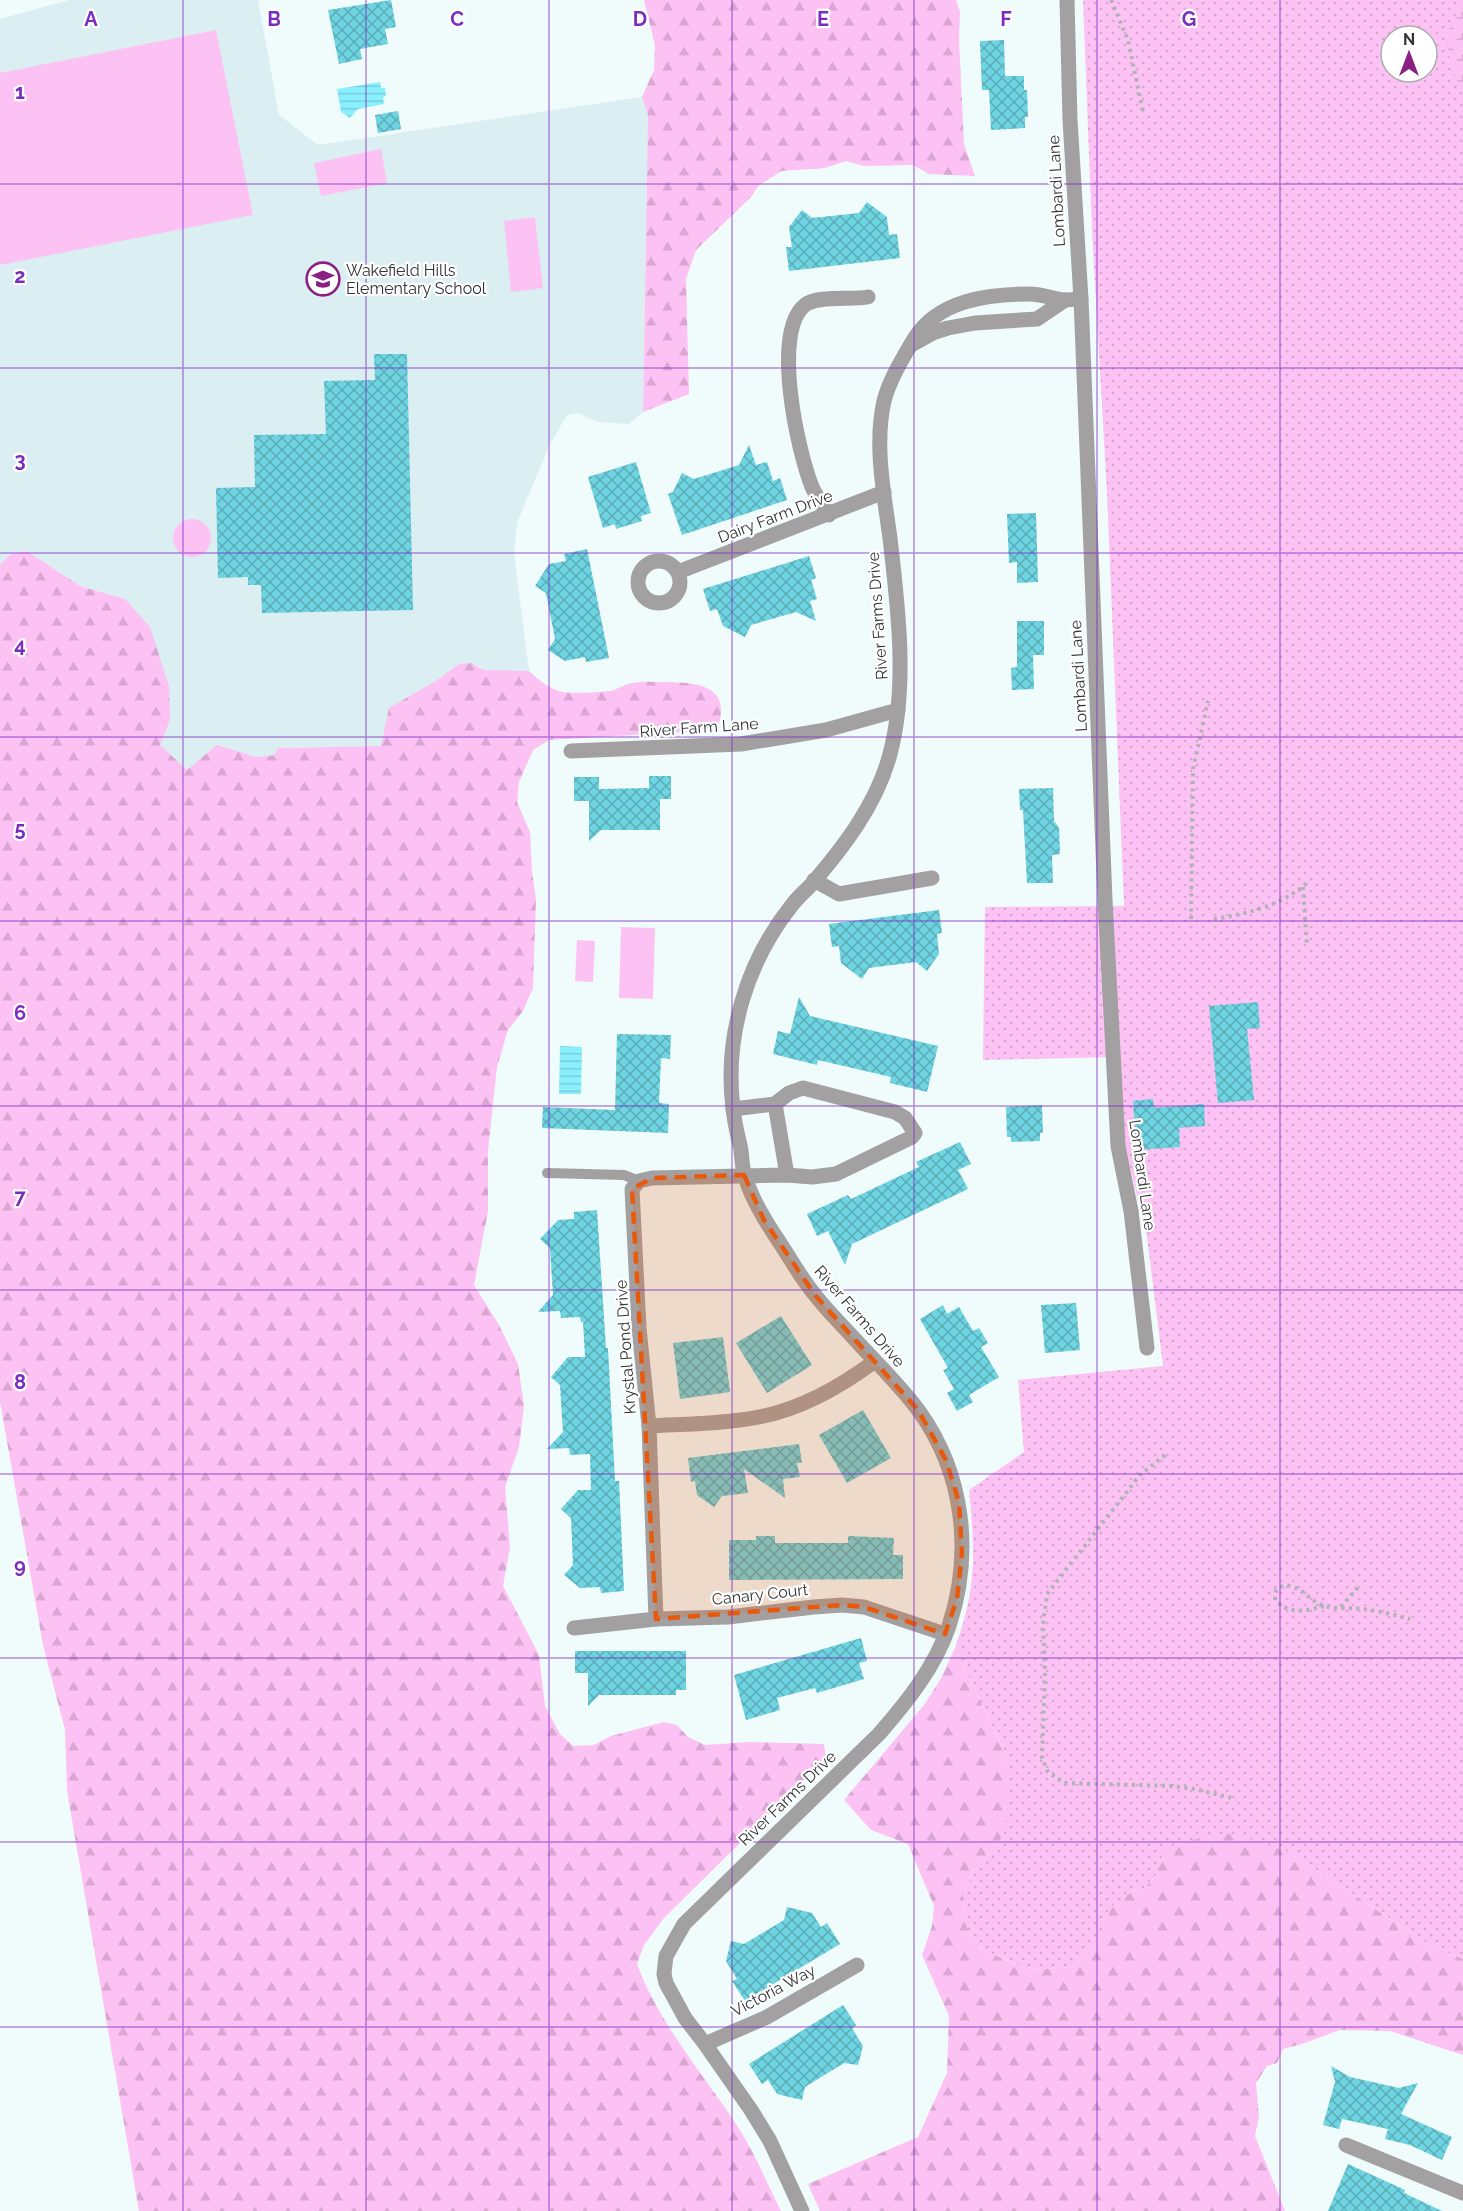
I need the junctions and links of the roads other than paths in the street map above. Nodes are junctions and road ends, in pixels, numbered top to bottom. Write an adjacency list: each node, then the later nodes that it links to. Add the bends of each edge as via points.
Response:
1 (1067, 0): 3 (street, Lombardi Lane)
2 (868, 297): 7 (street, via 807,303 795,316 791,333 788,374 798,441 813,488)
3 (1081, 299): 4 (street, River Farms Drive); 19 (street, Lombardi Lane, via 1118,1146 1131,1211)
4 (1065, 300): 5 (street, River Farms Drive, via 1037,320 948,328); 5 (street, River Farms Drive, via 1035,294 963,302 927,321)
5 (911, 346): 6 (street, River Farms Drive, via 893,375 884,402 880,439)
6 (884, 492): 7 (street, Dairy Farm Drive); 9 (street, River Farms Drive, via 897,601)
7 (829, 514): 8 (street, Dairy Farm Drive)
8 (678, 572)
9 (898, 710): 10 (street, River Farm Lane, via 826,729 741,744); 12 (street, River Farms Drive, via 890,757 875,793 846,842)
10 (571, 751)
11 (932, 878): 12 (street, via 839,894)
12 (814, 880): 14 (street, River Farms Drive, via 783,918 747,984 732,1049)
13 (775, 1104): 14 (street); 17 (street); 17 (street, via 803,1088 895,1112 905,1118 915,1133 836,1174)
14 (733, 1109): 16 (street, River Farms Drive)
15 (547, 1173): 18 (lane, via 624,1175)
16 (744, 1175): 17 (street); 18 (street); 20 (street, River Farms Drive, via 764,1220 803,1280)
17 (787, 1175)
18 (639, 1181): 21 (street, Krystal Pond Drive, via 631,1198)
19 (1147, 1348)
20 (875, 1361): 21 (street, via 849,1380 790,1409 761,1417); 24 (street, River Farms Drive, via 932,1431 959,1502 962,1569)
21 (649, 1426): 22 (street, Krystal Pond Drive)
22 (656, 1619): 23 (street, Canary Court); 24 (street, Canary Court, via 728,1617 814,1606 864,1606)
23 (574, 1628)
24 (945, 1634): 26 (street, River Farms Drive, via 908,1701 879,1734 700,1907 670,1946 664,1966 666,1983)
25 (857, 1965): 26 (street, Victoria Way, via 767,2017)
26 (705, 2044): 29 (street, River Farms Drive, via 770,2141)
27 (1346, 2145): 28 (street)
28 (1463, 2193)
29 (802, 2211)

